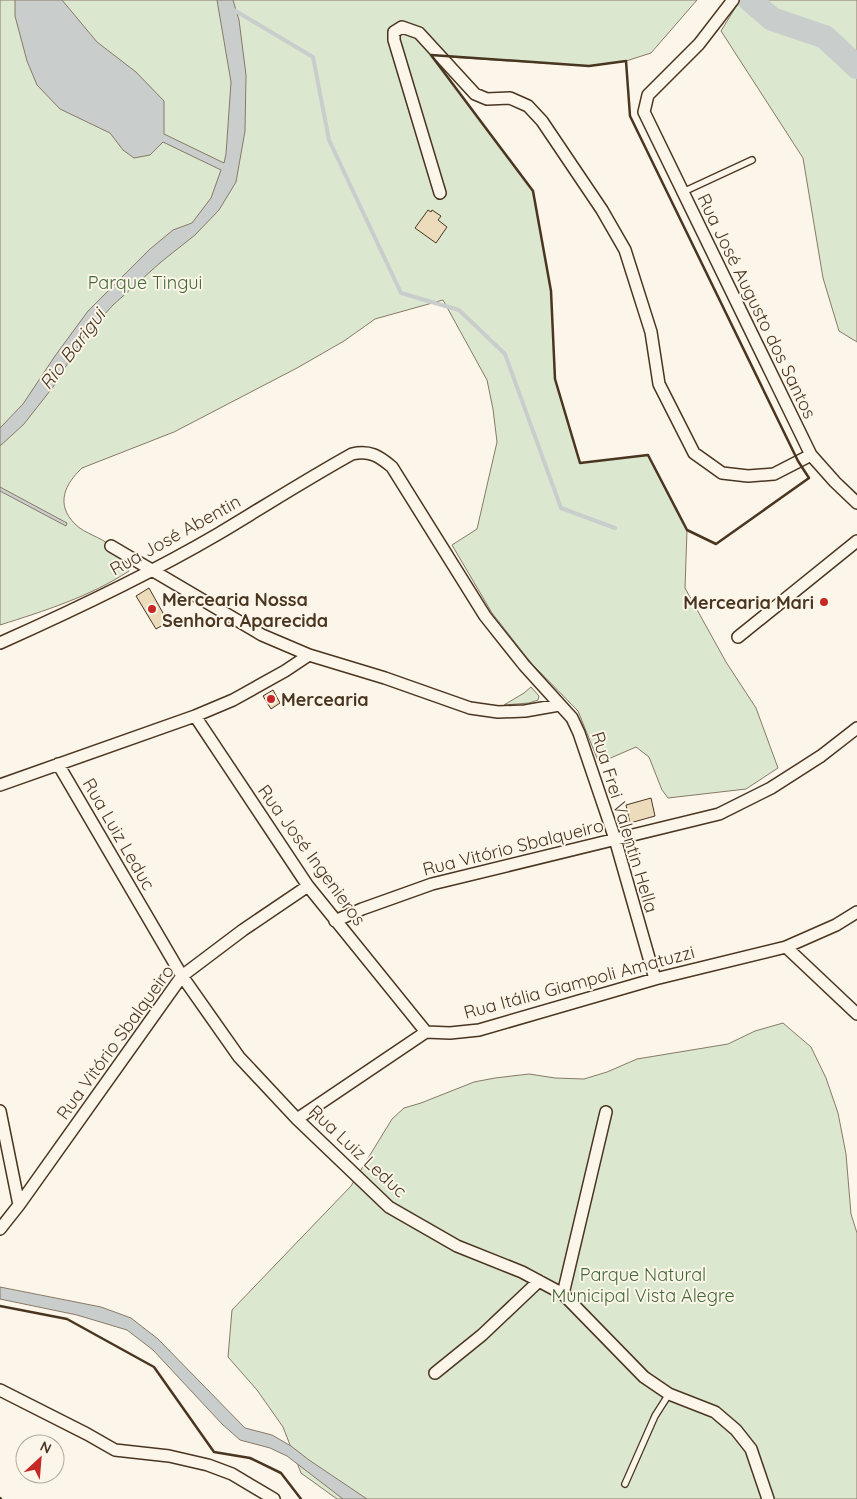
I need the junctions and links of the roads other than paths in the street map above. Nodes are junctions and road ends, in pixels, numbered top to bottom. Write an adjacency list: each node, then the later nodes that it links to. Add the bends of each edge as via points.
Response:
1 (732, 0): 3 (street, Rua José Augusto dos Santos, via 699,44 648,95 644,112)
2 (752, 160): 3 (lane)
3 (683, 192): 6 (street, Rua José Augusto dos Santos)
4 (440, 193): 6 (street, via 394,40 394,32 402,27 419,33 475,94 487,99 510,98 528,106 542,121 625,250 651,332 660,384 694,453 722,473 748,476 774,474)
5 (363, 452): 10 (street, Rua José Abentin, via 352,454); 14 (street, Rua Frei Valentin Hella, via 378,456 392,468 485,616)
6 (811, 455): 7 (street, Rua José Augusto dos Santos)
7 (857, 503)
8 (857, 541): 11 (street)
9 (111, 546): 10 (street)
10 (151, 571): 12 (street, Rua José Abentin); 13 (street, via 262,635)
11 (738, 637)
12 (0, 643)
13 (309, 655): 14 (street, via 470,708 498,712); 15 (street, via 233,700)
14 (559, 705): 19 (street, Rua Frei Valentin Hella, via 572,718 579,733)
15 (195, 716): 17 (street); 20 (street, Rua José Ingenieros)
16 (857, 728): 19 (street, Rua Vitório Sbalqueiro, via 771,788 719,814)
17 (58, 764): 18 (street); 24 (street, Rua Luiz Leduc)
18 (0, 785)
19 (615, 839): 22 (street, Rua Vitório Sbalqueiro, via 432,884); 25 (street, Rua Frei Valentin Hella)
20 (308, 886): 22 (street, Rua José Ingenieros); 24 (street, Rua Vitório Sbalqueiro)
21 (857, 912): 23 (street, Rua Itália Giampoli Amatuzzi)
22 (335, 921): 27 (street, Rua José Ingenieros)
23 (786, 947): 25 (street, Rua Itália Giampoli Amatuzzi); 26 (street)
24 (182, 976): 30 (street, Rua Luiz Leduc, via 239,1057); 31 (street, Rua Vitório Sbalqueiro)
25 (654, 978): 27 (street, Rua Itália Giampoli Amatuzzi, via 479,1030)
26 (857, 1014)
27 (426, 1032): 30 (street)
28 (0, 1111): 31 (street)
29 (606, 1112): 34 (street)
30 (297, 1119): 33 (street, Rua Luiz Leduc, via 389,1207 457,1246)
31 (19, 1205): 32 (street, Rua Vitório Sbalqueiro)
32 (0, 1229)
33 (539, 1281): 34 (street, Rua Luiz Leduc); 35 (street, via 482,1335)
34 (563, 1294): 37 (street, Rua Luiz Leduc, via 644,1377)
35 (435, 1373)
36 (0, 1390): 39 (street, via 115,1450 169,1456 208,1465 232,1474)
37 (669, 1394): 38 (lane, via 655,1416); 40 (street, Rua Luiz Leduc, via 715,1412 736,1430 751,1449)
38 (625, 1484)
39 (274, 1499)
40 (768, 1499)

